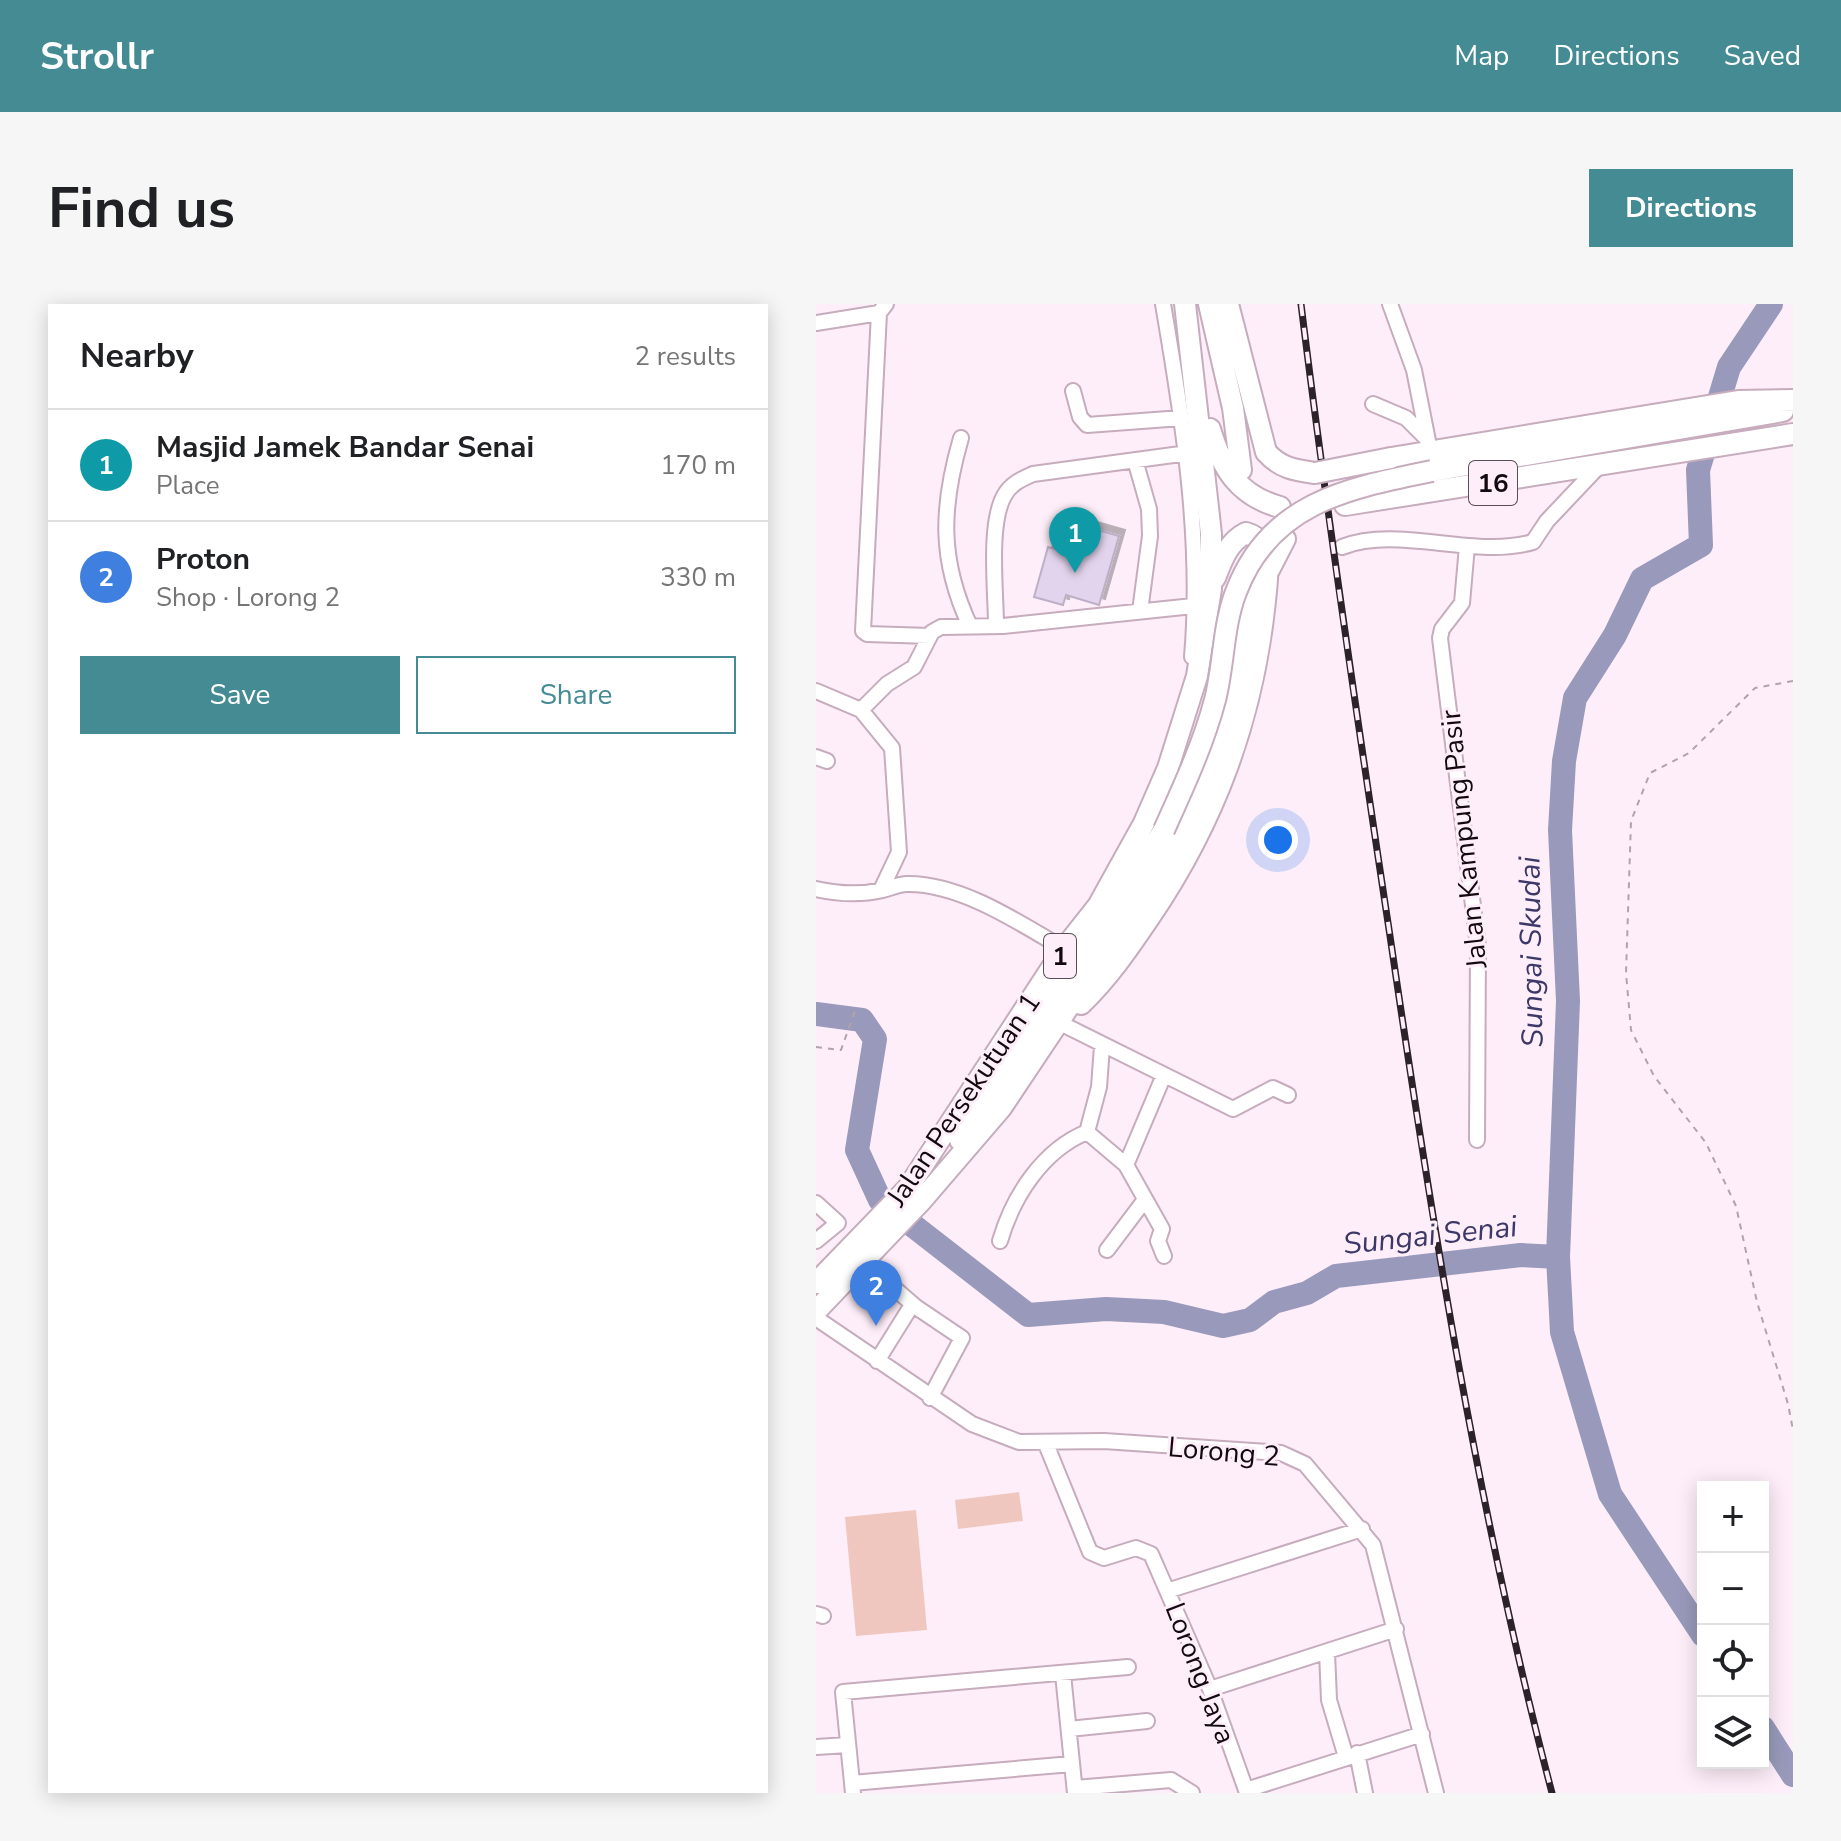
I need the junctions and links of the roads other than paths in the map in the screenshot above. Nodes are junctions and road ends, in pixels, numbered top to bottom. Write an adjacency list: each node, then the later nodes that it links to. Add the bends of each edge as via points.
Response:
1 (1163, 304): 14 (street)
2 (1185, 304): 8 (highway, Jalan Persekutuan 1 / 1)
3 (1209, 304): 21 (highway)
4 (1228, 304): 18 (highway, bridge, via 1266,452 1274,462 1315,473)
5 (1390, 304): 18 (street, via 1414,370)
6 (882, 308): 7 (street); 31 (street, via 863,631)
7 (816, 323)
8 (1197, 387): 22 (highway, bridge, via 1217,454 1228,474 1252,496 1280,507); 26 (highway, Jalan Persekutuan 1 / 1)
9 (1073, 391): 14 (street, via 1087,425)
10 (1793, 400): 12 (highway)
11 (1373, 404): 18 (street, via 1406,418)
12 (1740, 409): 13 (highway); 18 (highway)
13 (1793, 410)
14 (1182, 418): 17 (street)
15 (1793, 434): 20 (highway, 16)
16 (961, 438): 29 (street, via 947,489 947,559 955,595)
17 (1188, 453): 19 (street); 27 (street)
18 (1430, 454): 45 (highway, bridge, via 1376,482 1294,513 1260,551 1235,594 1215,699 1164,830 952,1152)
19 (1135, 460): 28 (street, via 1149,509 1150,536); 30 (street, via 1033,474 1003,496 996,528)
20 (1600, 465): 22 (highway, 16); 23 (street, via 1533,542)
21 (1241, 470)
22 (1345, 505): 25 (highway, via 1308,518)
23 (1467, 546): 24 (street, via 1367,540); 43 (street, Jalan Kampung Pasir, via 1462,603 1440,638 1478,946)
24 (1342, 547)
25 (1258, 576): 26 (highway, via 1264,544 1246,533 1230,547); 38 (highway, Jalan Persekutuan 1 / 1, via 1227,714 1198,800 1162,867)
26 (1211, 589): 34 (highway, Jalan Persekutuan 1 / 1)
27 (1193, 606): 28 (street); 34 (street)
28 (1140, 611): 30 (street)
29 (970, 626): 30 (street); 31 (street, via 941,627)
30 (996, 626)
31 (930, 636): 33 (street, via 914,667)
32 (816, 691): 33 (street)
33 (861, 710): 36 (street, via 892,748 899,852)
34 (1187, 711): 37 (highway, Jalan Persekutuan 1 / 1, via 1144,823 1098,906)
35 (816, 889): 36 (street)
36 (881, 890): 37 (street, via 906,884 948,892 993,907)
37 (1064, 949): 45 (highway, Jalan Persekutuan 1 / 1)
38 (1060, 1023): 39 (street); 45 (highway, Jalan Persekutuan 1 / 1, via 1001,1108)
39 (1102, 1046): 40 (street); 42 (street, via 1099,1087)
40 (1164, 1075): 41 (street, via 1233,1109 1273,1088); 44 (street)
41 (1288, 1095)
42 (1087, 1132): 44 (street); 50 (street, via 1068,1140 1036,1171 1011,1205)
43 (1477, 1140)
44 (1126, 1165): 46 (street)
45 (915, 1194): 48 (highway, Jalan Persekutuan 1 / 1)
46 (1144, 1201): 51 (street); 52 (street, via 1162,1229 1158,1241)
47 (816, 1203): 49 (street, via 838,1223)
48 (876, 1236): 53 (highway, Jalan Persekutuan 1 / 1); 54 (highway, Jalan Persekutuan 1 / 1)
49 (816, 1241)
50 (1000, 1241)
51 (1107, 1250)
52 (1164, 1256)
53 (863, 1261): 55 (street); 56 (highway, Jalan Persekutuan 1 / 1)
54 (816, 1283)
55 (916, 1307): 58 (street, via 910,1308); 59 (street, via 962,1338)
56 (816, 1311)
57 (816, 1318): 58 (street, Lorong 2)
58 (877, 1361): 59 (street, Lorong 2)
59 (930, 1398): 60 (street, Lorong 2, via 1007,1438)
60 (1046, 1444): 61 (street, Lorong 2, via 1104,1441 1281,1453 1305,1464); 62 (street, Lorong Jaya, via 1090,1552 1104,1558 1136,1548 1151,1554)
61 (1362, 1529): 62 (street); 63 (street, Lorong 2, via 1373,1545)
62 (1170, 1590): 67 (street, Lorong Jaya)
63 (1396, 1629): 64 (street); 70 (street, Lorong 2)
64 (1327, 1652): 67 (street); 73 (street, via 1329,1700)
65 (1128, 1667): 66 (street)
66 (1063, 1674): 69 (street); 71 (street, via 843,1692)
67 (1210, 1689): 73 (street, Lorong Jaya, via 1246,1790)
68 (1147, 1721): 69 (street)
69 (1069, 1729): 74 (street)
70 (1422, 1734): 73 (street, Lorong Jaya); 80 (street, Lorong 2)
71 (848, 1745): 72 (street); 75 (street)
72 (816, 1747)
73 (1351, 1755): 79 (street)
74 (1072, 1764): 75 (street); 77 (street)
75 (852, 1788)
76 (1136, 1788): 77 (street); 78 (street, via 1171,1780)
77 (1075, 1790)
78 (1192, 1793)
79 (1365, 1793)
80 (1436, 1793)

